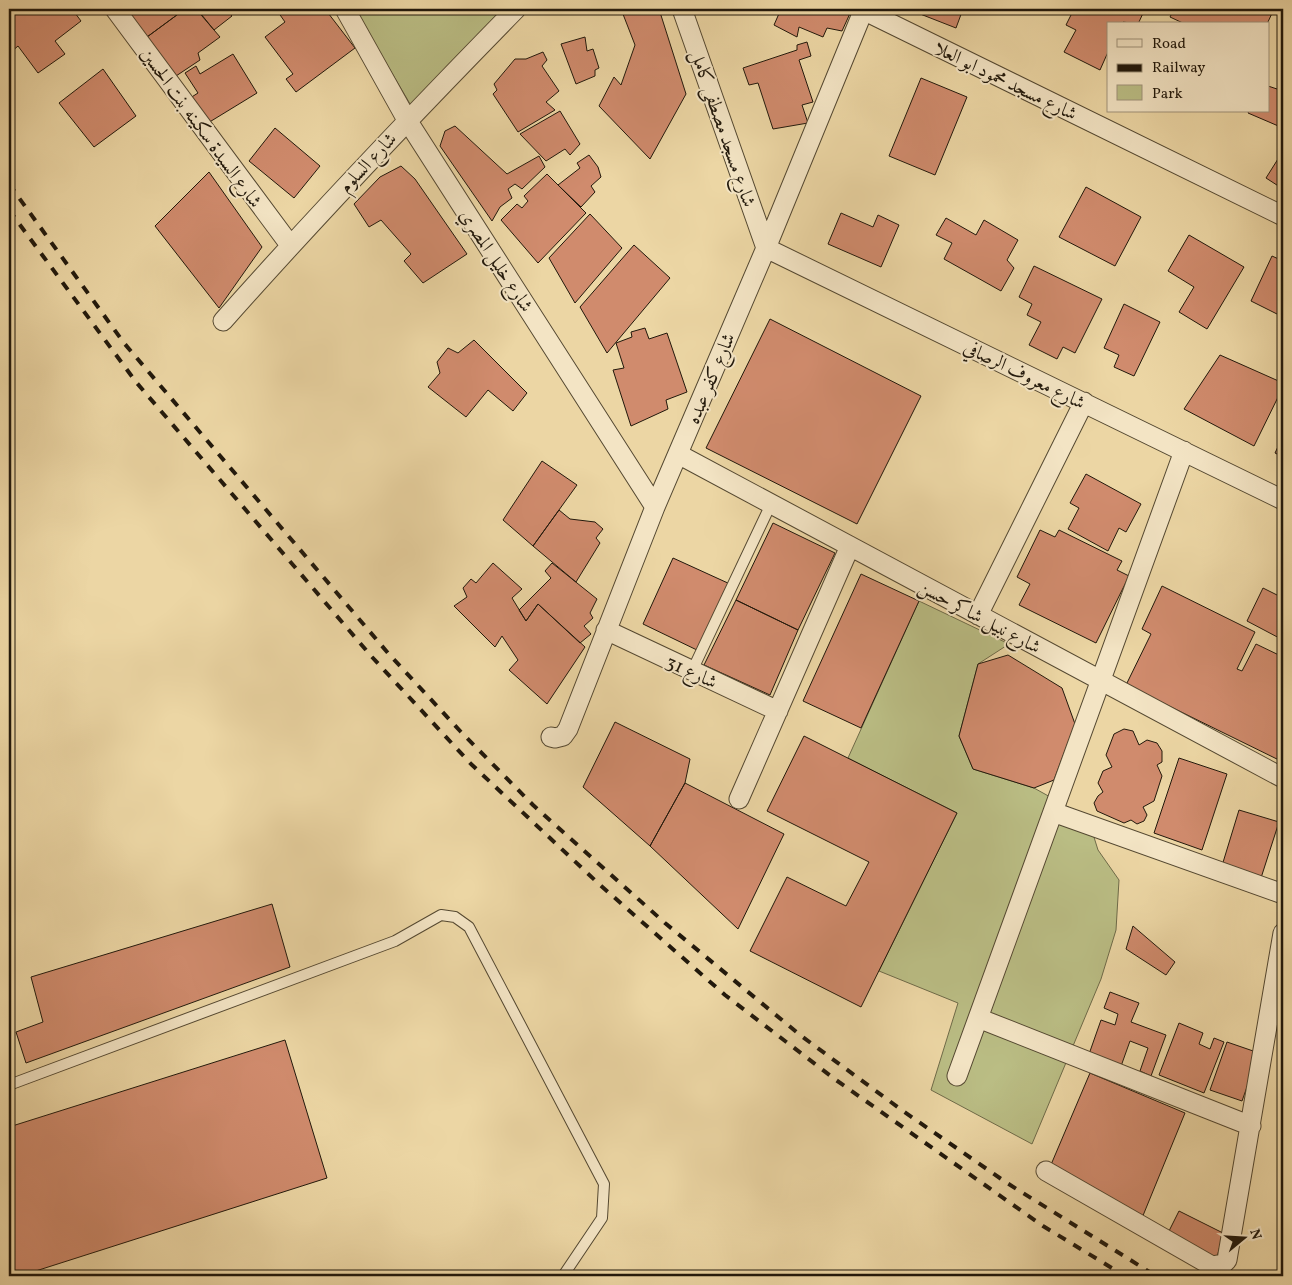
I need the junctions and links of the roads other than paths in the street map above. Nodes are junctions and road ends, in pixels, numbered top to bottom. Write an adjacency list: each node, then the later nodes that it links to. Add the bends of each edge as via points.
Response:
1 (115, 9): 8 (street, شارع السيدة سكينه بنت الحسين)
2 (345, 9): 6 (street, شارع خليل المصري)
3 (516, 9): 6 (street, شارع السلوم)
4 (682, 9): 9 (street, شارع مسجد مصطفى كامل)
5 (864, 9): 7 (street, شارع مسجد محمود ابو العلا); 9 (street, شارع كفر عبده)
6 (407, 120): 8 (street, شارع السلوم); 16 (street, شارع خليل المصري)
7 (1283, 216)
8 (290, 245): 10 (street, شارع السلوم)
9 (766, 248): 11 (street, شارع معروف الرصافي); 13 (street, شارع كفر عبده)
10 (223, 321)
11 (1084, 402): 12 (street, شارع معروف الرصافي); 18 (street)
12 (1184, 451): 14 (street, شارع معروف الرصافي); 21 (street)
13 (678, 454): 15 (street, شارع نبيل شاكر حسن); 16 (street, شارع كفر عبده)
14 (1283, 500)
15 (770, 504): 17 (street, شارع نبيل شاكر حسن); 20 (lane)
16 (655, 507): 19 (street, شارع كفر عبده)
17 (850, 546): 18 (street, شارع نبيل شاكر حسن); 22 (street)
18 (978, 615): 21 (street, شارع نبيل شاكر حسن)
19 (606, 630): 20 (street, شارع 31); 23 (street, شارع كفر عبده, via 568,729 563,736)
20 (692, 671): 22 (street, شارع 31)
21 (1101, 681): 24 (street, شارع نبيل شاكر حسن); 26 (street)
22 (778, 711): 25 (street)
23 (550, 736)
24 (1283, 778)
25 (739, 799)
26 (1053, 812): 27 (street); 29 (street)
27 (1283, 894)
28 (1283, 933): 32 (street)
29 (978, 1018): 30 (street); 32 (street)
30 (957, 1076)
31 (9, 1086): 34 (lane, via 396,941 441,915 455,917 469,927 604,1184 602,1218)
32 (1251, 1126): 33 (street, via 1228,1260 1218,1266 1207,1264)
33 (1046, 1171)
34 (563, 1276)

